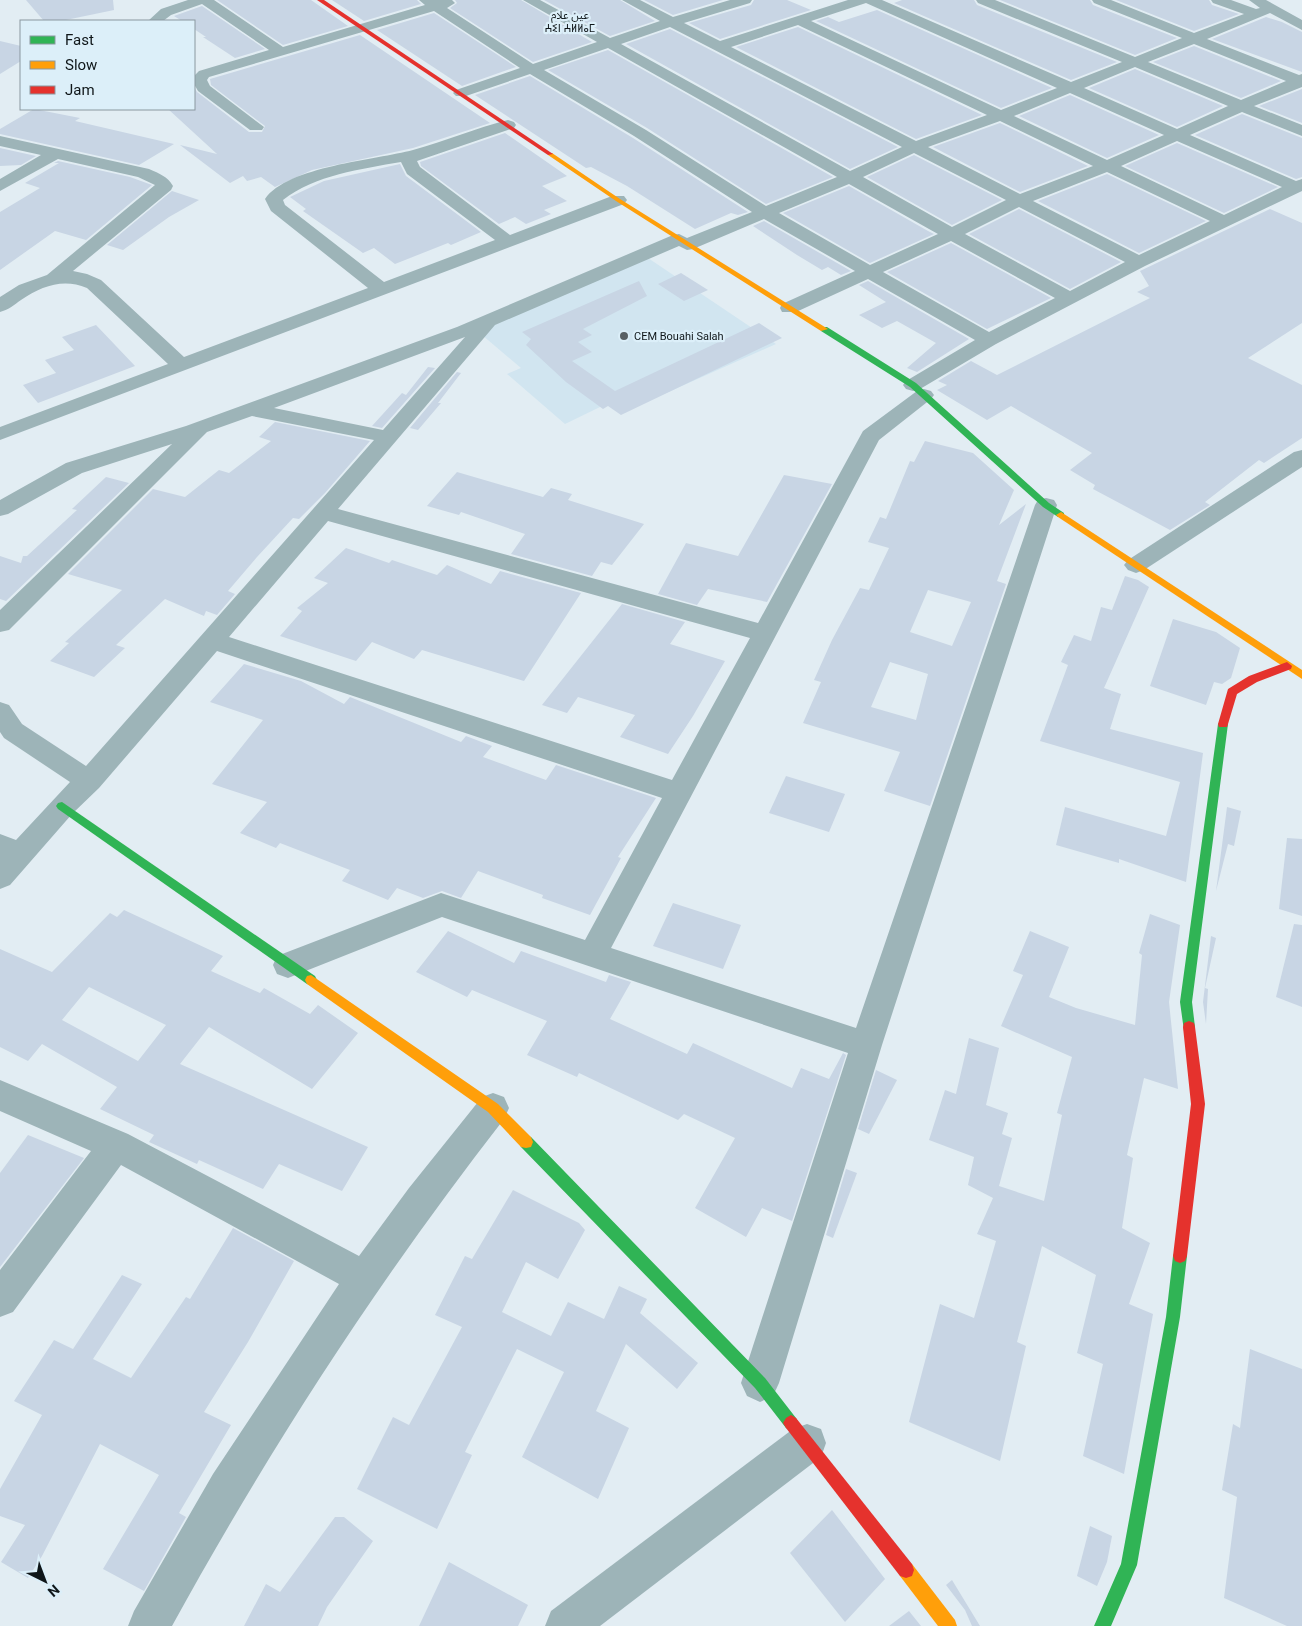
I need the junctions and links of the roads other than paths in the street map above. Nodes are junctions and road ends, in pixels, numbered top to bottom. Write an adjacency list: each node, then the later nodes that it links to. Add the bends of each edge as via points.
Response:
1 (204, 0): 14 (street, via 166,12); 22 (street)
2 (320, 0): 18 (street)
3 (458, 0): 12 (street)
4 (530, 0): 20 (street)
5 (629, 0): 16 (street)
6 (745, 0): 16 (street)
7 (862, 0): 15 (street)
8 (870, 0): 27 (street)
9 (983, 0): 23 (street)
10 (1099, 0): 19 (street)
11 (1218, 0): 13 (street)
12 (432, 3): 18 (street); 24 (street)
13 (1255, 7): 17 (street, via 1271,8); 19 (street)
14 (156, 20)
15 (800, 21): 21 (street); 30 (street)
16 (671, 22): 20 (street); 21 (street)
17 (1302, 26)
18 (361, 29): 22 (street); 28 (street)
19 (1194, 37): 23 (street); 26 (street)
20 (611, 43): 24 (street); 40 (street)
21 (718, 46): 36 (street)
22 (281, 52): 25 (street)
23 (1132, 62): 27 (street); 29 (street)
24 (530, 68): 28 (street); 45 (street)
25 (199, 70): 32 (street, via 203,88)
26 (1301, 80): 29 (street)
27 (1070, 88): 30 (street); 34 (street)
28 (461, 93): 31 (street)
29 (1241, 107): 33 (street); 34 (street)
30 (1002, 115): 36 (street); 39 (street)
31 (508, 125): 38 (street); 43 (street)
32 (256, 127)
33 (1302, 131)
34 (1177, 135): 39 (street); 41 (street)
35 (0, 141): 37 (street)
36 (914, 147): 40 (street); 44 (street)
37 (57, 154): 42 (street); 52 (street, via 142,173 158,179 165,186)
38 (414, 154): 48 (street, via 408,160 413,170); 53 (street, via 309,180 283,189 274,199 277,207)
39 (1107, 166): 44 (street); 46 (street)
40 (848, 178): 45 (street); 47 (street)
41 (1299, 185): 46 (street)
42 (0, 186)
43 (618, 200): 48 (street); 49 (street)
44 (1018, 201): 47 (street); 50 (street)
45 (764, 212): 49 (street); 51 (street)
46 (1226, 222): 50 (street)
47 (950, 235): 51 (street); 54 (street)
48 (509, 242): 53 (street)
49 (683, 242): 56 (street); 57 (street)
50 (1138, 262): 54 (street)
51 (868, 271): 56 (street); 58 (street)
52 (52, 280): 55 (street, via 19,292); 59 (street, via 77,277 94,284)
53 (382, 290): 59 (street)
54 (1071, 299): 58 (street)
55 (0, 306)
56 (789, 308): 60 (street)
57 (490, 320): 61 (street); 64 (street)
58 (989, 340): 60 (street)
59 (182, 366): 63 (street)
60 (918, 390): 67 (street); 71 (street, via 870,436)
61 (249, 409): 62 (street); 64 (street)
62 (202, 427): 66 (street, via 74,468); 70 (street)
63 (0, 434)
64 (388, 437): 68 (street)
65 (1302, 457): 69 (street)
66 (4, 499)
67 (1046, 505): 69 (street); 83 (street)
68 (323, 512): 71 (street); 72 (street)
69 (1136, 565): 73 (street)
70 (0, 624)
71 (764, 633): 77 (street)
72 (212, 640): 76 (street); 77 (street)
73 (1287, 666): 74 (street); 94 (street, via 1232,692 1221,730 1186,1002 1198,1104 1173,1317 1129,1565)
74 (1302, 676)
75 (0, 712): 76 (street, via 13,730)
76 (89, 781): 78 (street)
77 (678, 793): 81 (street)
78 (62, 806): 79 (street); 82 (street)
79 (10, 849): 80 (street)
80 (0, 877)
81 (592, 955): 82 (street, via 441,905); 83 (street)
82 (288, 964): 85 (street)
83 (866, 1046): 89 (street)
84 (0, 1095): 86 (street)
85 (493, 1108): 87 (street, via 435,1179); 89 (street)
86 (116, 1145): 87 (street); 88 (street)
87 (363, 1278): 92 (street, via 227,1488)
88 (0, 1299)
89 (760, 1383): 90 (street)
90 (807, 1443): 91 (street); 93 (street)
91 (573, 1624)
92 (149, 1626)
93 (949, 1626)
94 (1102, 1626)

